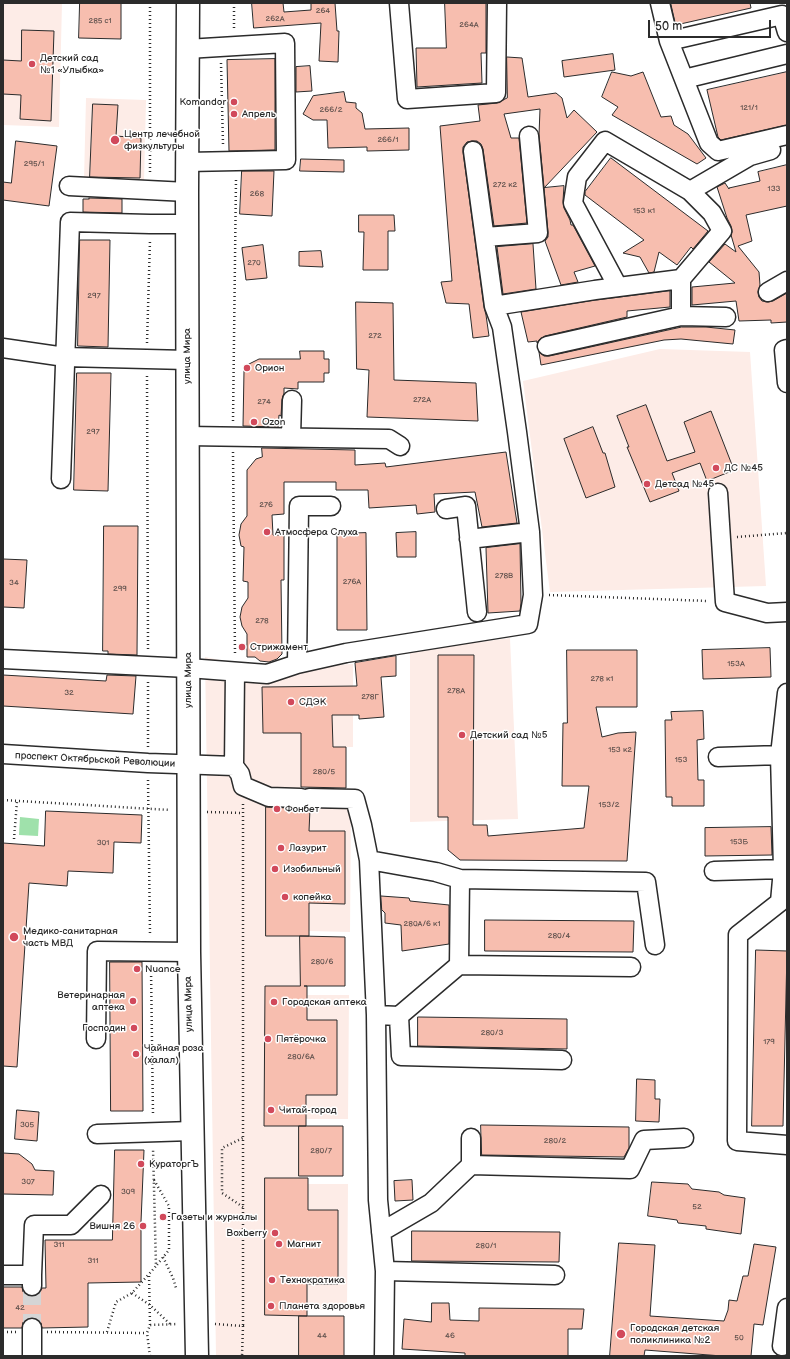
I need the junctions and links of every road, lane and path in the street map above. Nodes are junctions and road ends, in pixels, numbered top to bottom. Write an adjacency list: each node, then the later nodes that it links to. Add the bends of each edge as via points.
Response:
1 (188, 3): 9 (main road, улица Мира)
2 (234, 3): 8 (path, via 234,37)
3 (400, 3): 4 (street, via 407,99 496,93)
4 (497, 3)
5 (660, 3): 7 (street)
6 (787, 32): 7 (street, via 782,15)
7 (669, 41): 11 (street)
8 (227, 47): 9 (street); 16 (path, via 221,55); 16 (street, via 285,43 286,160)
9 (188, 49): 17 (main road, улица Мира)
10 (787, 54): 11 (street)
11 (684, 79): 12 (street, via 709,143 718,151)
12 (787, 135)
13 (529, 136): 22 (street, via 538,233)
14 (787, 146): 19 (street, via 750,156)
15 (473, 152): 22 (street)
16 (223, 161): 17 (street); 39 (path, via 236,166)
17 (187, 162): 20 (main road, улица Мира)
18 (69, 186): 20 (street)
19 (690, 191): 23 (street, via 712,213 722,231); 25 (street, via 605,141 577,177 573,203)
20 (187, 192): 21 (main road, улица Мира)
21 (187, 224): 33 (street, via 70,222); 35 (main road, улица Мира)
22 (485, 238): 27 (street)
23 (681, 280): 25 (street); 28 (street)
24 (787, 281): 26 (street)
25 (618, 287): 27 (street)
26 (768, 292)
27 (494, 306): 46 (street, via 502,327)
28 (681, 316): 29 (street); 30 (street)
29 (726, 317)
30 (547, 346)
31 (3, 348): 33 (street)
32 (787, 350): 36 (street, via 784,350)
33 (65, 357): 34 (street); 42 (street)
34 (147, 360): 35 (street); 56 (path)
35 (187, 360): 38 (main road, улица Мира)
36 (787, 383)
37 (292, 400): 40 (street)
38 (187, 436): 39 (street); 57 (main road, улица Мира)
39 (232, 436): 40 (street); 58 (path)
40 (291, 437): 41 (street, via 389,439)
41 (400, 446)
42 (61, 479)
43 (718, 493): 48 (street)
44 (331, 506): 55 (street, via 299,506)
45 (446, 509): 49 (street, via 466,506)
46 (530, 532): 49 (street); 50 (street)
47 (787, 533): 48 (path)
48 (721, 538): 51 (street)
49 (469, 539): 52 (street)
50 (533, 595): 51 (path); 55 (street, via 528,624 346,653)
51 (725, 602): 53 (street, via 767,613)
52 (476, 612)
53 (787, 612)
54 (3, 659): 56 (street)
55 (297, 664): 58 (street, via 267,674)
56 (148, 667): 57 (street); 63 (path)
57 (188, 668): 58 (street); 64 (main road, улица Мира)
58 (235, 672): 65 (street)
59 (787, 693): 61 (street)
60 (3, 754): 63 (street, проспект Октябрьской Революции)
61 (780, 755): 62 (street); 74 (street)
62 (718, 757)
63 (148, 763): 64 (street, проспект Октябрьской Революции); 69 (path)
64 (188, 765): 65 (street, проспект Октябрьской Революции); 70 (main road, улица Мира)
65 (234, 766): 66 (street, via 240,774)
66 (243, 786): 71 (path); 73 (street, via 268,797 355,799)
67 (3, 800): 68 (path)
68 (17, 801): 69 (path); 72 (path)
69 (149, 810): 70 (path); 78 (path)
70 (188, 811): 71 (path); 79 (main road, улица Мира)
71 (243, 813): 89 (path)
72 (14, 839)
73 (369, 860): 76 (street, via 436,872); 82 (street)
74 (783, 869): 75 (street); 92 (street, via 780,902 738,935 737,1142)
75 (714, 871)
76 (460, 880): 77 (street, via 646,882); 80 (street)
77 (655, 945)
78 (151, 952): 79 (street); 84 (street, via 97,951); 87 (path)
79 (189, 952): 86 (main road, улица Мира)
80 (459, 965): 81 (street); 83 (street)
81 (631, 967)
82 (376, 1015): 83 (street); 97 (street, via 378,1200)
83 (399, 1016): 85 (street, via 401,1056)
84 (96, 1040)
85 (562, 1060)
86 (192, 1131): 87 (street); 119 (main road, улица Мира)
87 (153, 1132): 88 (street); 94 (path)
88 (97, 1134)
89 (243, 1138): 96 (path); 96 (path, via 222,1148 222,1193)
90 (471, 1138): 93 (street)
91 (684, 1138): 93 (street, via 644,1140 630,1169)
92 (787, 1145)
93 (470, 1165): 97 (street, via 431,1203)
94 (154, 1179): 98 (path, via 169,1206 169,1250); 99 (path)
95 (101, 1195): 102 (street, via 71,1225 34,1225 32,1281)
96 (243, 1207): 112 (path)
97 (381, 1232): 100 (street)
98 (163, 1257): 99 (path); 104 (path)
99 (156, 1266): 101 (path)
100 (385, 1271): 103 (street); 120 (street)
101 (149, 1274): 105 (path); 106 (path)
102 (3, 1275)
103 (555, 1275)
104 (176, 1289)
105 (132, 1293): 106 (path); 115 (path, via 116,1302)
106 (150, 1305): 110 (path); 111 (path)
107 (787, 1308): 117 (street)
108 (176, 1317): 109 (path)
109 (177, 1324)
110 (150, 1325)
111 (170, 1325)
112 (243, 1326)
113 (32, 1330): 114 (path); 115 (path); 118 (street)
114 (3, 1332)
115 (107, 1332): 116 (path)
116 (147, 1333)
117 (782, 1346)
118 (32, 1356)
119 (198, 1356)
120 (384, 1356)

